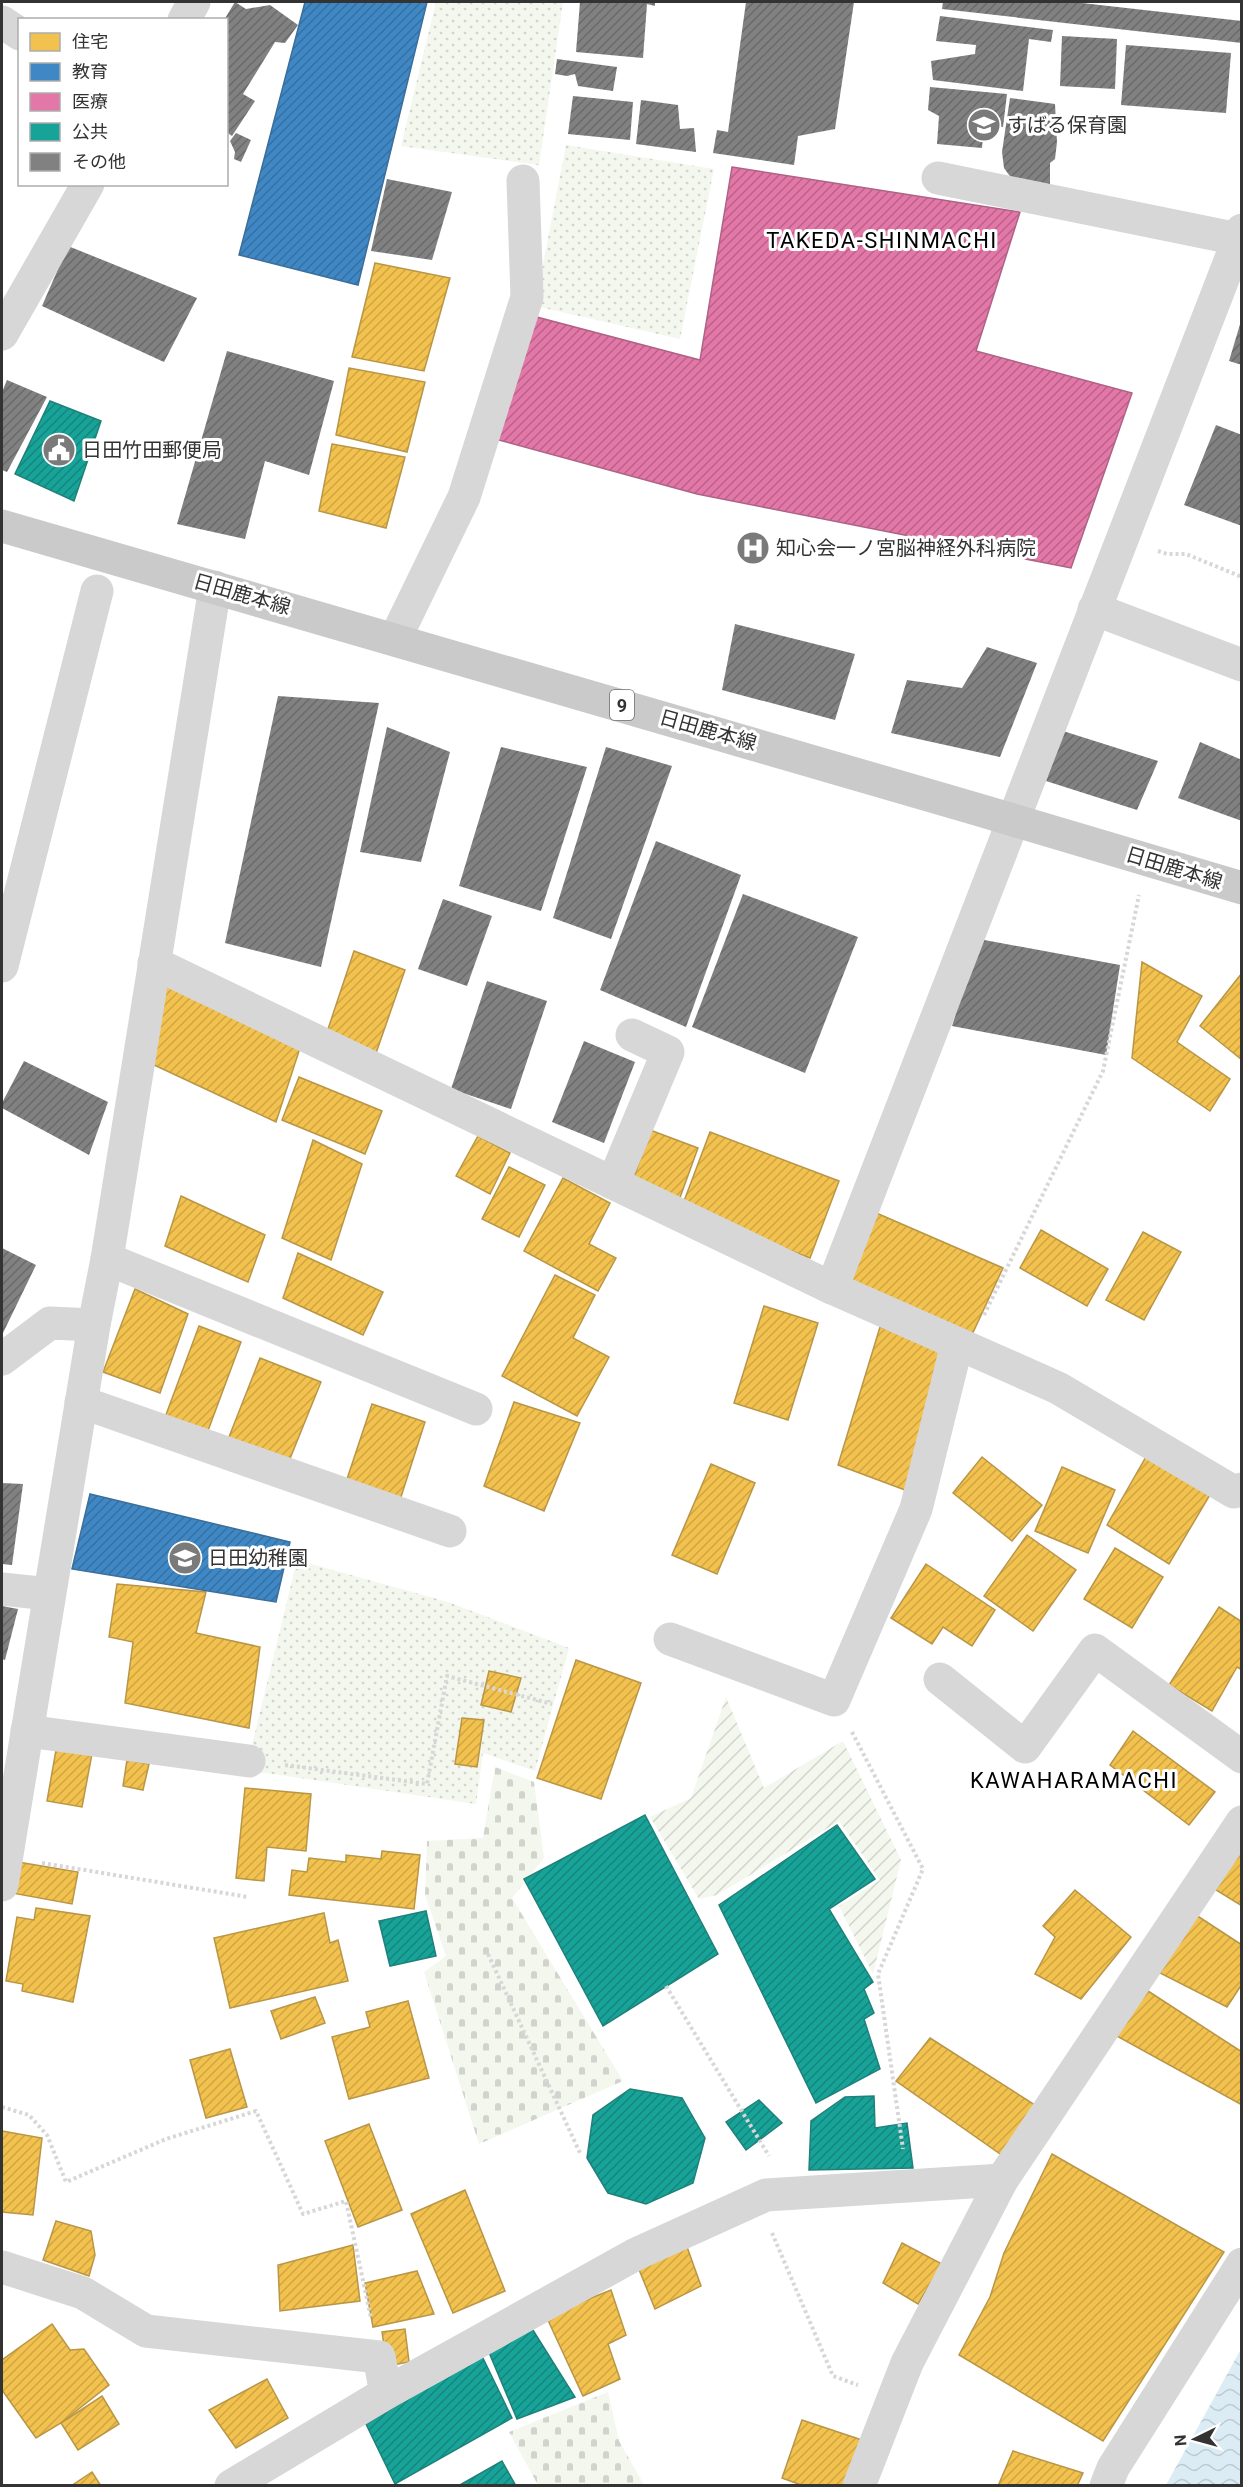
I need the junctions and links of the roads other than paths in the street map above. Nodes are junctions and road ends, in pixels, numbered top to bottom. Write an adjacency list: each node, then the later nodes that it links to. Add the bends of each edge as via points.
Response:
1 (194, 2): 2 (street)
2 (185, 18)
3 (2, 22): 4 (street)
4 (18, 33)
5 (938, 178): 8 (street)
6 (523, 181): 14 (street, via 527,297 464,497)
7 (87, 186): 9 (street)
8 (1240, 234): 13 (street)
9 (2, 334)
10 (2, 526): 11 (main road, 日田鹿本線 / 9)
11 (215, 586): 14 (main road, 日田鹿本線 / 9); 18 (street)
12 (97, 591): 19 (street)
13 (1094, 609): 15 (street); 16 (street)
14 (395, 639): 16 (main road, 日田鹿本線 / 9)
15 (1242, 666)
16 (1012, 820): 17 (main road, 日田鹿本線 / 9); 23 (street)
17 (1242, 888)
18 (154, 963): 21 (street); 22 (street)
19 (2, 966)
20 (632, 1035): 21 (street, via 668,1052)
21 (613, 1183): 23 (street)
22 (107, 1259): 24 (street); 28 (street)
23 (831, 1288): 25 (street)
24 (94, 1325): 26 (street, via 50,1323); 27 (street)
25 (963, 1346): 29 (street, via 1058,1388 1234,1492); 33 (street, via 916,1509 834,1700)
26 (2, 1359)
27 (81, 1402): 30 (street); 32 (street)
28 (476, 1409)
29 (1242, 1490)
30 (450, 1532)
31 (2, 1589): 32 (street)
32 (49, 1594): 35 (street)
33 (670, 1639)
34 (940, 1679): 36 (street, via 1025,1746 1095,1650)
35 (27, 1731): 37 (street); 39 (street)
36 (1242, 1757)
37 (249, 1761)
38 (1242, 1822): 40 (street)
39 (4, 1871)
40 (1002, 2180): 43 (street, via 762,2198 636,2254); 45 (street, via 907,2363)
41 (1242, 2264): 46 (street, via 1113,2468)
42 (2, 2267): 43 (street, via 83,2293 146,2331 379,2358)
43 (386, 2393): 44 (street)
44 (231, 2486)
45 (860, 2486)
46 (1106, 2486)

